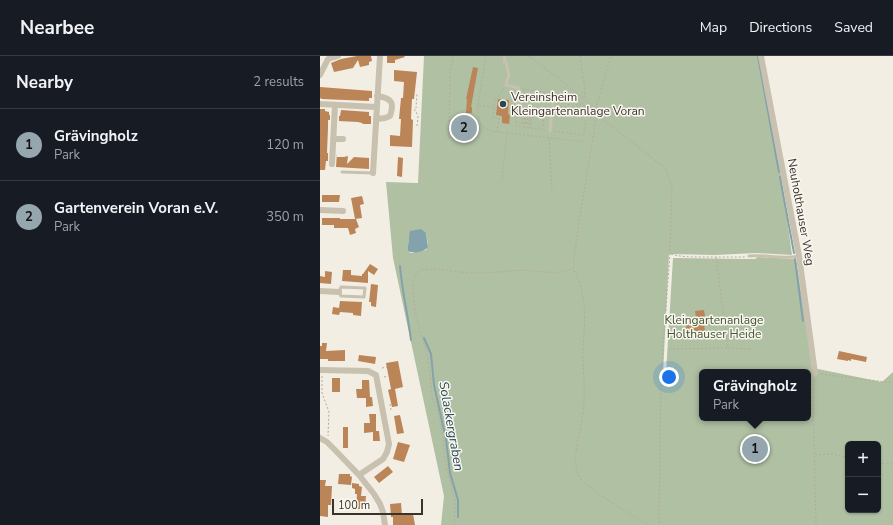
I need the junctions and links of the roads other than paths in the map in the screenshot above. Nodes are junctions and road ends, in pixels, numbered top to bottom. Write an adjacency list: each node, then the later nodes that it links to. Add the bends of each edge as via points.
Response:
1 (338, 56): 5 (street, via 328,59)
2 (380, 56): 7 (street)
3 (505, 56): 11 (lane, via 504,62 509,74 506,85 518,88 518,108)
4 (761, 56): 23 (street, Neuholthauser Weg)
5 (320, 75)
6 (554, 93): 11 (lane)
7 (377, 96): 10 (street); 13 (street, via 386,97 393,108 390,116)
8 (320, 104): 9 (street)
9 (335, 105): 10 (street); 15 (street)
10 (376, 107): 13 (street)
11 (552, 112): 12 (lane); 14 (lane)
12 (586, 116)
13 (376, 119): 19 (street)
14 (550, 131)
15 (333, 138): 16 (street); 17 (street)
16 (343, 139)
17 (332, 164)
18 (342, 172): 19 (lane)
19 (372, 173)
20 (320, 210): 21 (street)
21 (343, 211)
22 (749, 256): 23 (lane)
23 (799, 256): 27 (street, Neuholthauser Weg)
24 (320, 291): 25 (street)
25 (338, 292): 25 (lane, via 341,287 365,288 364,297 341,296)
26 (321, 370): 29 (street, via 368,371 376,375 389,444 383,459)
27 (815, 373)
28 (320, 438): 29 (street)
29 (359, 475): 30 (street, via 380,503)
30 (385, 525)

